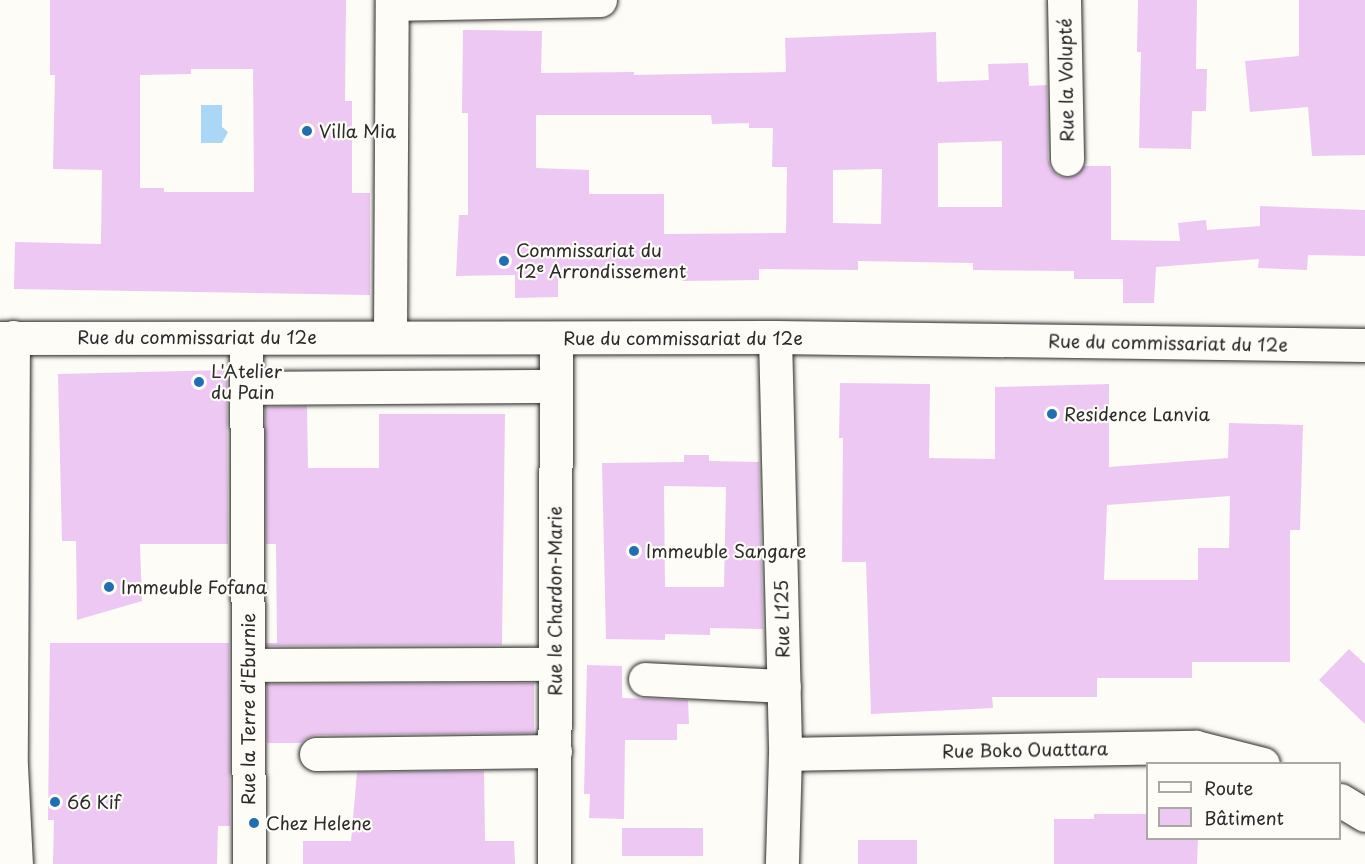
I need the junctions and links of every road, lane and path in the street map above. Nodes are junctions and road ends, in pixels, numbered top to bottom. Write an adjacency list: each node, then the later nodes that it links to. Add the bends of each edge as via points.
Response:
1 (600, 0): 3 (street)
2 (1064, 0): 4 (street, Rue la Volupté)
3 (392, 2): 5 (street)
4 (1067, 159)
5 (390, 337): 8 (street, Rue du commissariat du 12e); 9 (street, Rue du commissariat du 12e)
6 (775, 337): 9 (street, Rue du commissariat du 12e); 10 (street, Rue du commissariat du 12e); 16 (street, Rue L125)
7 (6, 338): 8 (street, Rue du commissariat du 12e); 21 (street)
8 (246, 338): 12 (street, Rue la Terre d'Eburnie)
9 (556, 338): 11 (street, Rue le Chardon-Marie)
10 (1365, 345)
11 (555, 386): 12 (street); 13 (street, Rue le Chardon-Marie)
12 (246, 388): 14 (street, Rue la Terre d'Eburnie)
13 (555, 664): 14 (street); 17 (street, Rue le Chardon-Marie)
14 (248, 665): 25 (street, Rue la Terre d'Eburnie)
15 (645, 679): 16 (street)
16 (784, 686): 19 (street, Rue L125)
17 (555, 751): 18 (street); 26 (street, Rue le Chardon-Marie)
18 (316, 754)
19 (785, 754): 20 (street, Rue Boko Ouattara, via 1196,747); 27 (street, Rue L125)
20 (1255, 762)
21 (6, 766): 24 (street)
22 (1341, 801): 23 (street)
23 (1365, 815)
24 (16, 864)
25 (249, 864)
26 (554, 864)
27 (782, 864)

